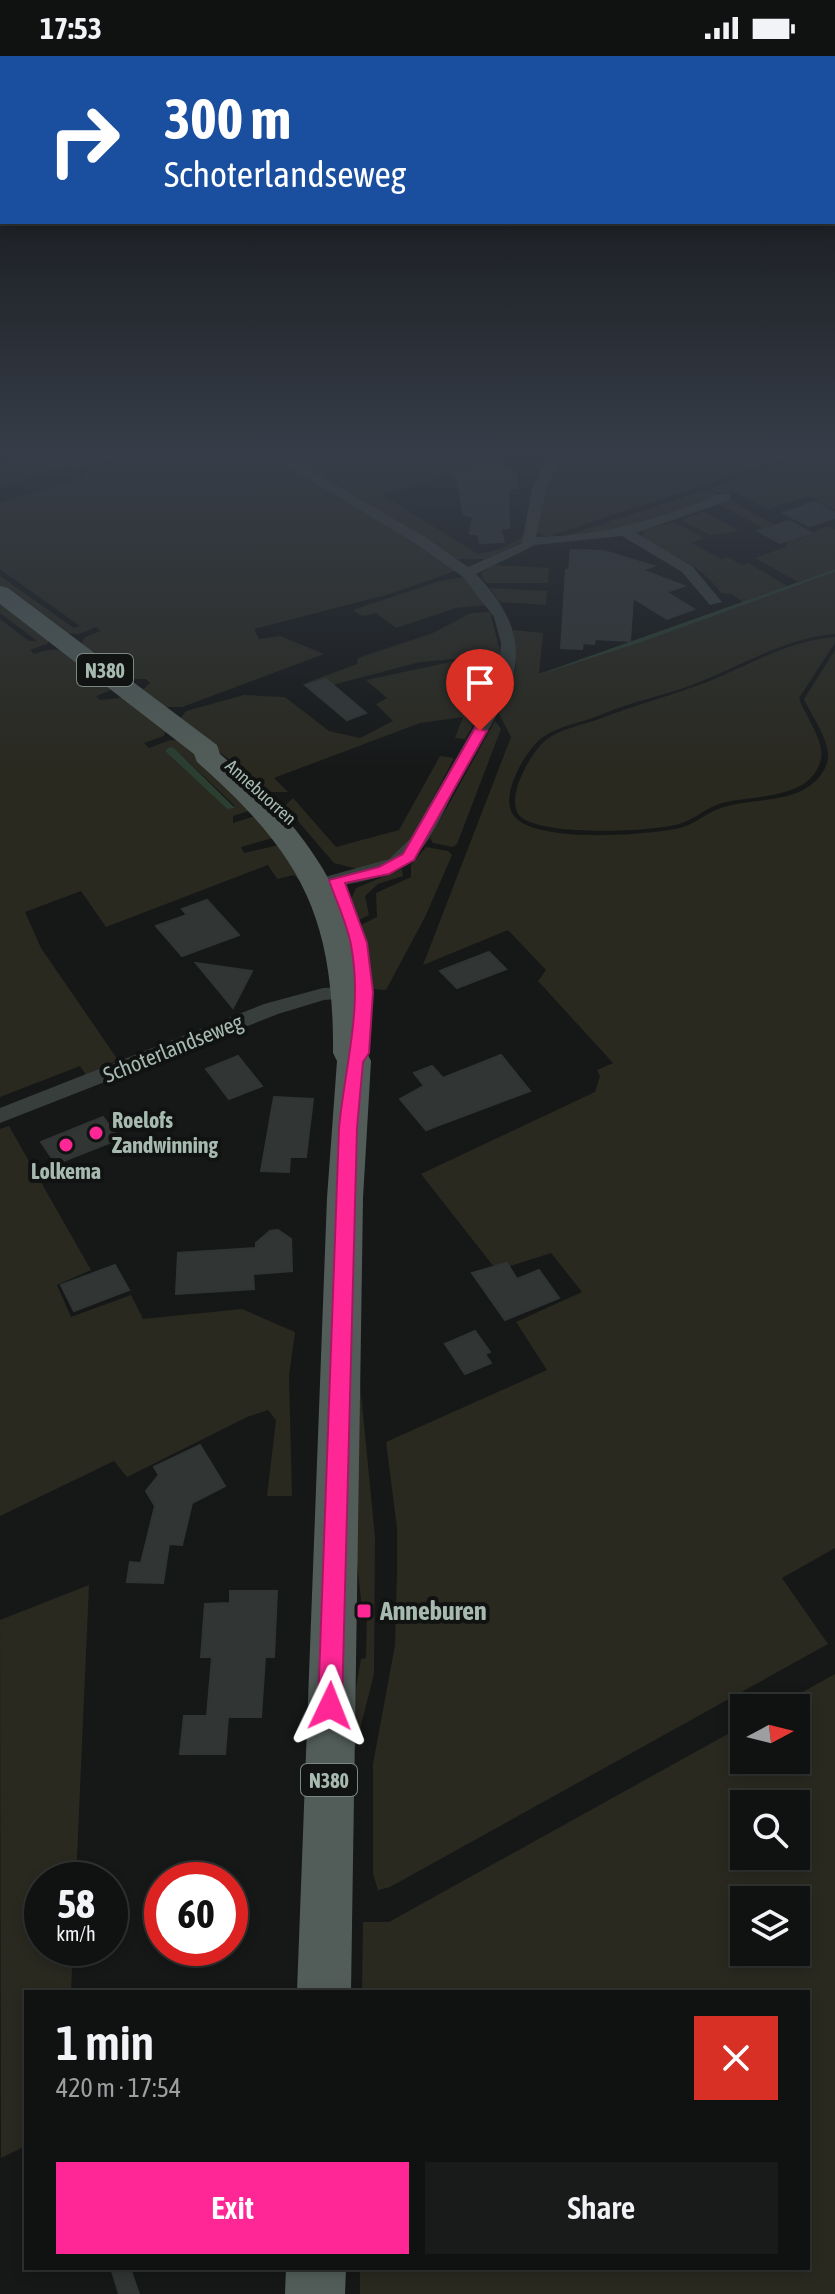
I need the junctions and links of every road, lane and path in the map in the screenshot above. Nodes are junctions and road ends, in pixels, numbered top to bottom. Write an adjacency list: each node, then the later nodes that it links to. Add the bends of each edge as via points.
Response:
1 (447, 558): 4 (street)
2 (502, 558): 4 (street)
3 (676, 558): 6 (street)
4 (467, 573): 7 (street, via 492,600 507,637 507,672 495,705 409,857 384,870)
5 (0, 593): 7 (main road, Annebuorren / N380, via 207,751 268,810)
6 (715, 602)
7 (328, 882): 8 (main road, N380)
8 (357, 992): 9 (street, Schoterlandseweg, via 317,995 271,1009); 10 (main road, N380, via 344,1214)
9 (0, 1116)
10 (324, 1990)
11 (316, 2270): 12 (main road)
12 (315, 2294)

